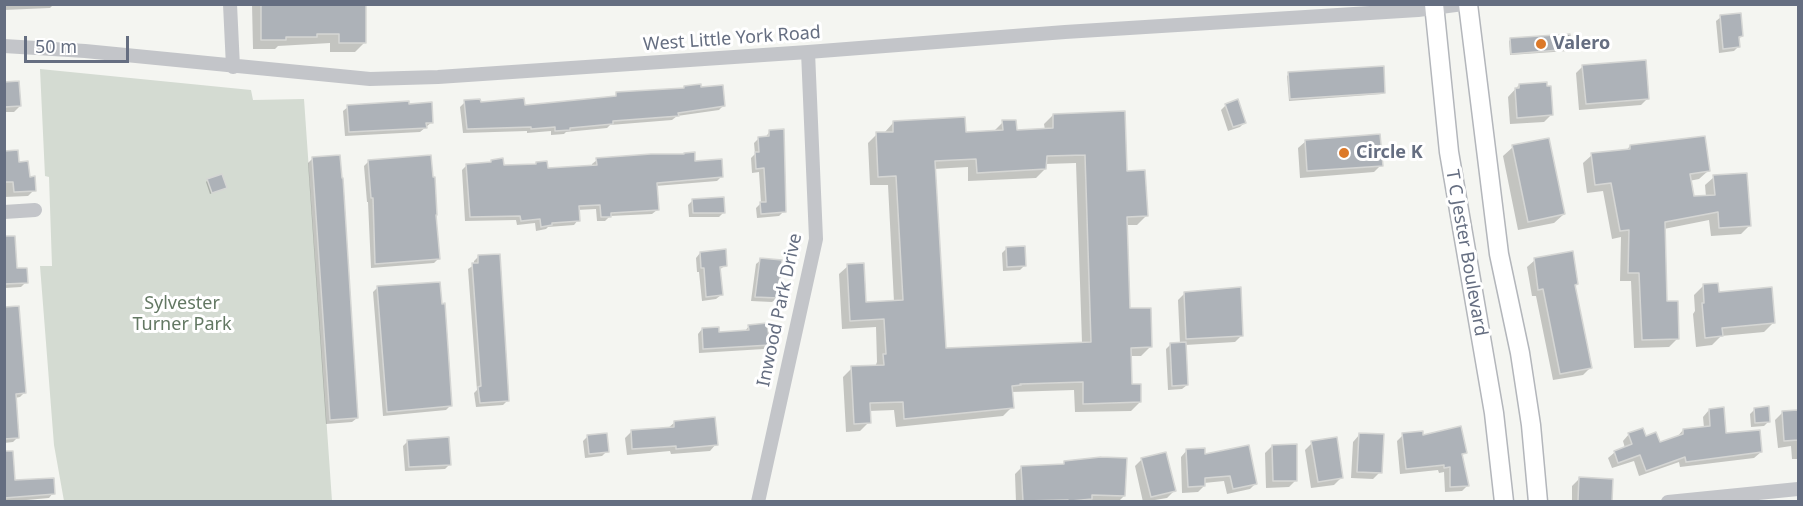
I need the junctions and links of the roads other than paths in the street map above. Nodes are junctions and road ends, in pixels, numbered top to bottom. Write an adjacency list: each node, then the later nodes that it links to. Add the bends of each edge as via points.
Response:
1 (230, 4): 7 (street)
2 (1463, 4): 4 (street, West Little York Road)
3 (1468, 4): 10 (main road, T C Jester Boulevard)
4 (1434, 6): 6 (street, West Little York Road); 11 (main road, T C Jester Boulevard, via 1449,152)
5 (4, 46): 7 (street, West Little York Road)
6 (808, 52): 7 (street, West Little York Road, via 369,79); 13 (street, Inwood Park Drive, via 816,240)
7 (233, 67)
8 (35, 210): 9 (street)
9 (4, 212)
10 (1499, 254): 11 (main road); 15 (main road, T C Jester Boulevard, via 1532,425)
11 (1468, 269): 14 (main road, T C Jester Boulevard, via 1494,412)
12 (1798, 489): 16 (street)
13 (758, 501)
14 (1504, 501)
15 (1538, 501)
16 (1668, 501)

